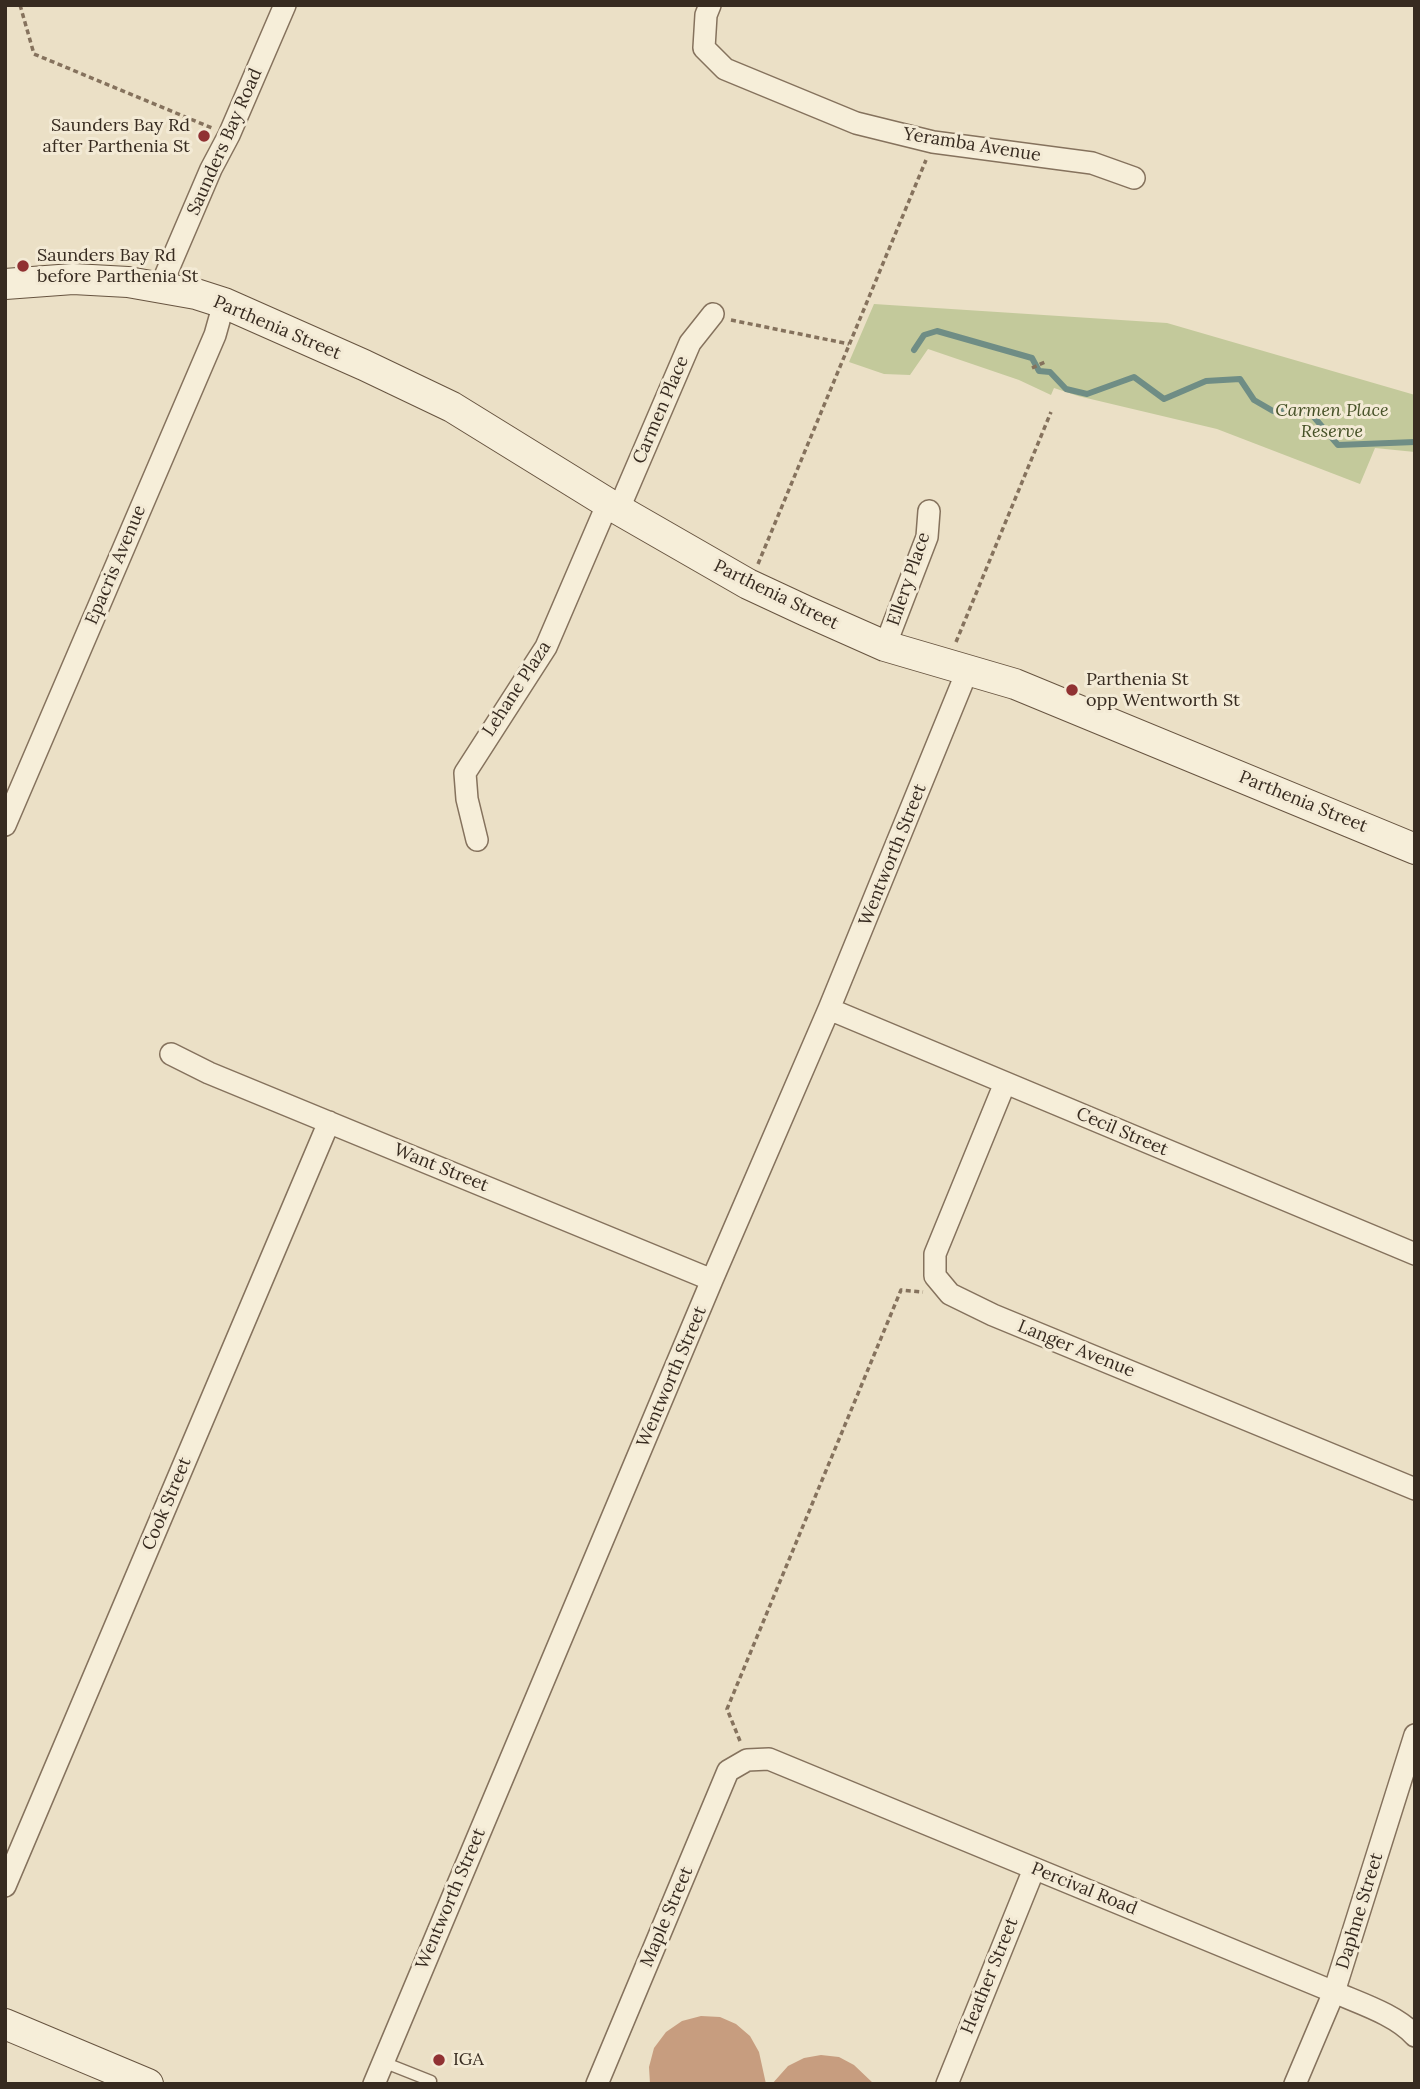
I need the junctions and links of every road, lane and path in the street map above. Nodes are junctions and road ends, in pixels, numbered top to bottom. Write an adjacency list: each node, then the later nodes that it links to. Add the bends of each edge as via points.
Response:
1 (20, 5): 4 (path, via 34,54)
2 (285, 5): 4 (street, Saunders Bay Road)
3 (710, 5): 5 (street, Yeramba Avenue, via 704,47 725,69 856,123)
4 (229, 135): 8 (street, Saunders Bay Road)
5 (933, 142): 6 (street, Yeramba Avenue, via 1092,163); 11 (path)
6 (1134, 178)
7 (5, 284): 8 (street, via 101,279)
8 (163, 288): 9 (street, Parthenia Street)
9 (224, 303): 15 (street, Parthenia Street, via 452,407); 20 (street, Epacris Avenue, via 215,335)
10 (713, 314): 11 (path); 15 (street, Carmen Place, via 690,343 623,499)
11 (849, 344): 17 (path)
12 (1045, 362): 13 (path)
13 (1032, 368)
14 (1051, 412): 19 (path)
15 (614, 507): 17 (street, Parthenia Street); 21 (street, Lehane Plaza, via 604,512 546,647 465,773)
16 (929, 511): 18 (street, Ellery Place, via 928,537)
17 (748, 584): 18 (street, Parthenia Street)
18 (885, 646): 19 (street, Parthenia Street)
19 (958, 666): 22 (street, Parthenia Street, via 1015,684); 23 (street, Wentworth Street)
20 (5, 825)
21 (477, 840)
22 (1415, 849)
23 (829, 1009): 25 (street, Cecil Street); 28 (street, Wentworth Street)
24 (171, 1054): 26 (street, Want Street)
25 (1005, 1083): 27 (street, Cecil Street); 29 (street, via 935,1254 936,1276)
26 (329, 1122): 28 (street, Want Street); 34 (street, Cook Street)
27 (1415, 1254)
28 (712, 1280): 38 (street, Wentworth Street)
29 (950, 1294): 30 (street, Langer Avenue); 32 (path, via 901,1290 727,1709)
30 (1415, 1489)
31 (1415, 1735): 35 (street, Daphne Street)
32 (747, 1759): 33 (street, Percival Road, via 769,1759); 42 (street, Maple Street, via 729,1771)
33 (1034, 1869): 35 (street, Percival Road); 43 (street, Heather Street)
34 (5, 1886)
35 (1334, 1992): 37 (street, Percival Road, via 1380,2012); 44 (street, Daphne Street)
36 (5, 2024): 39 (street)
37 (1415, 2036)
38 (383, 2062): 40 (street, Wentworth Street); 41 (lane)
39 (148, 2084)
40 (373, 2084)
41 (430, 2084)
42 (597, 2084)
43 (947, 2084)
44 (1295, 2084)

